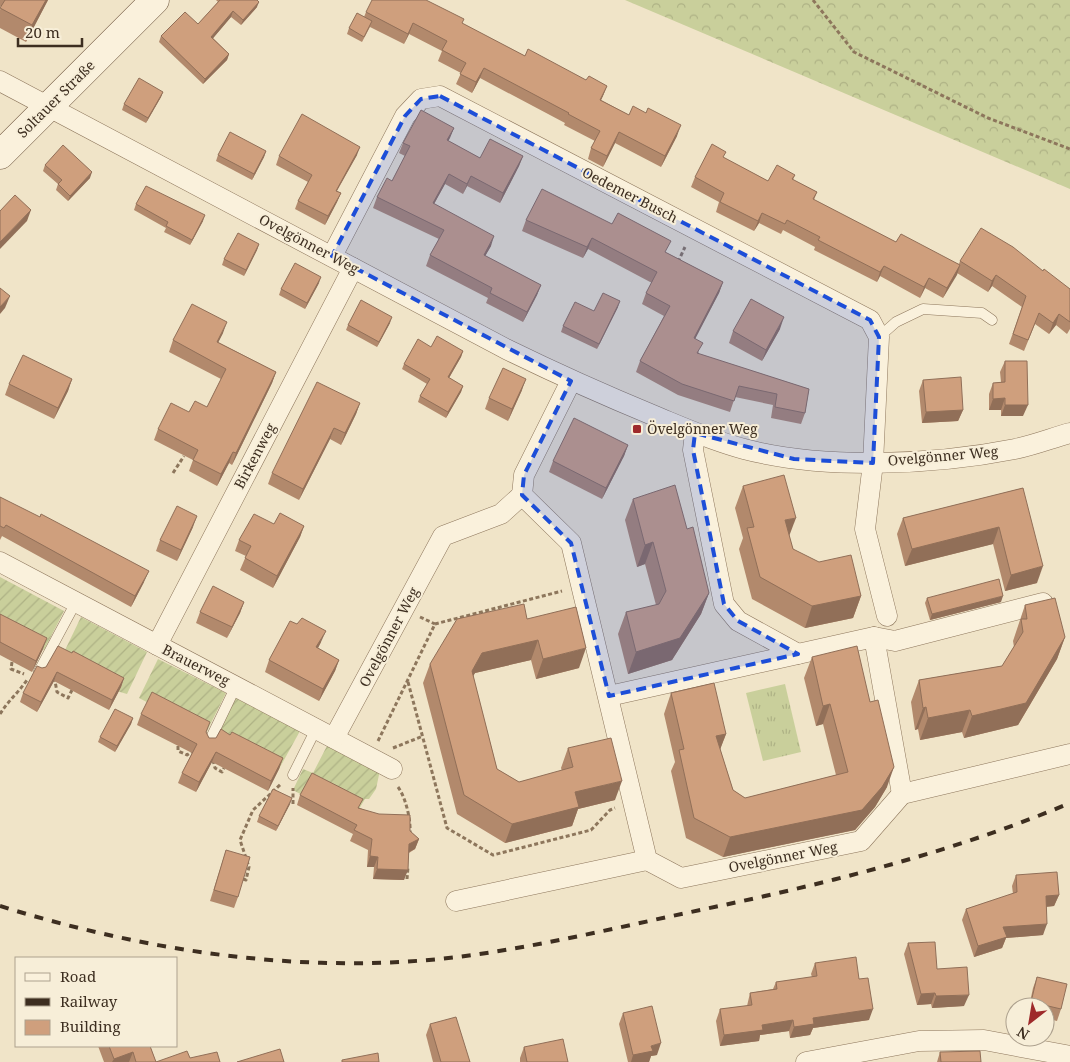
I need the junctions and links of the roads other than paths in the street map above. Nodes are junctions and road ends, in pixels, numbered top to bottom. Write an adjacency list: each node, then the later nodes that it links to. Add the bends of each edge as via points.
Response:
1 (155, 0): 3 (street, Soltauer Straße)
2 (0, 81): 3 (street, Ovelgönner Weg)
3 (48, 106): 4 (street, Soltauer Straße); 5 (street, Ovelgönner Weg)
4 (0, 155)
5 (332, 256): 6 (street, Ovelgönner Weg); 8 (street, Oedemer Busch, via 405,116 421,99 440,96 870,320)
6 (353, 268): 9 (street, Ovelgönner Weg); 19 (street, Birkenweg)
7 (992, 320): 8 (lane, via 982,313 923,309 896,322)
8 (879, 337): 12 (street)
9 (571, 381): 10 (street, Ovelgönner Weg); 13 (street, via 524,475)
10 (695, 433): 12 (street, Ovelgönner Weg, via 744,449 794,459); 20 (street, via 693,450 724,604 738,621)
11 (1070, 433): 12 (street, Ovelgönner Weg, via 1016,449 953,458)
12 (873, 462): 17 (street, Ovelgönner Weg, via 865,529)
13 (522, 495): 23 (street, via 571,543); 25 (street, Ovelgönner Weg, via 501,514 443,536)
14 (0, 562): 15 (street, Brauerweg)
15 (76, 602): 19 (street, Brauerweg); 21 (lane)
16 (1043, 603): 18 (street, via 895,641)
17 (887, 616)
18 (874, 637): 20 (street); 30 (street)
19 (157, 644): 22 (street, Brauerweg)
20 (798, 654): 23 (street)
21 (39, 671)
22 (236, 686): 24 (street, Brauerweg); 26 (lane)
23 (609, 696): 31 (street)
24 (316, 728): 25 (street, Brauerweg); 28 (lane)
25 (334, 738): 29 (street, Brauerweg, via 370,757)
26 (209, 742)
27 (1070, 754): 30 (street)
28 (293, 775)
29 (394, 777)
30 (902, 794): 31 (street, Ovelgönner Weg, via 862,842 681,878)
31 (647, 860): 32 (street)
32 (456, 900)
33 (1070, 1056): 34 (street, via 984,1040 919,1041)
34 (806, 1062)

